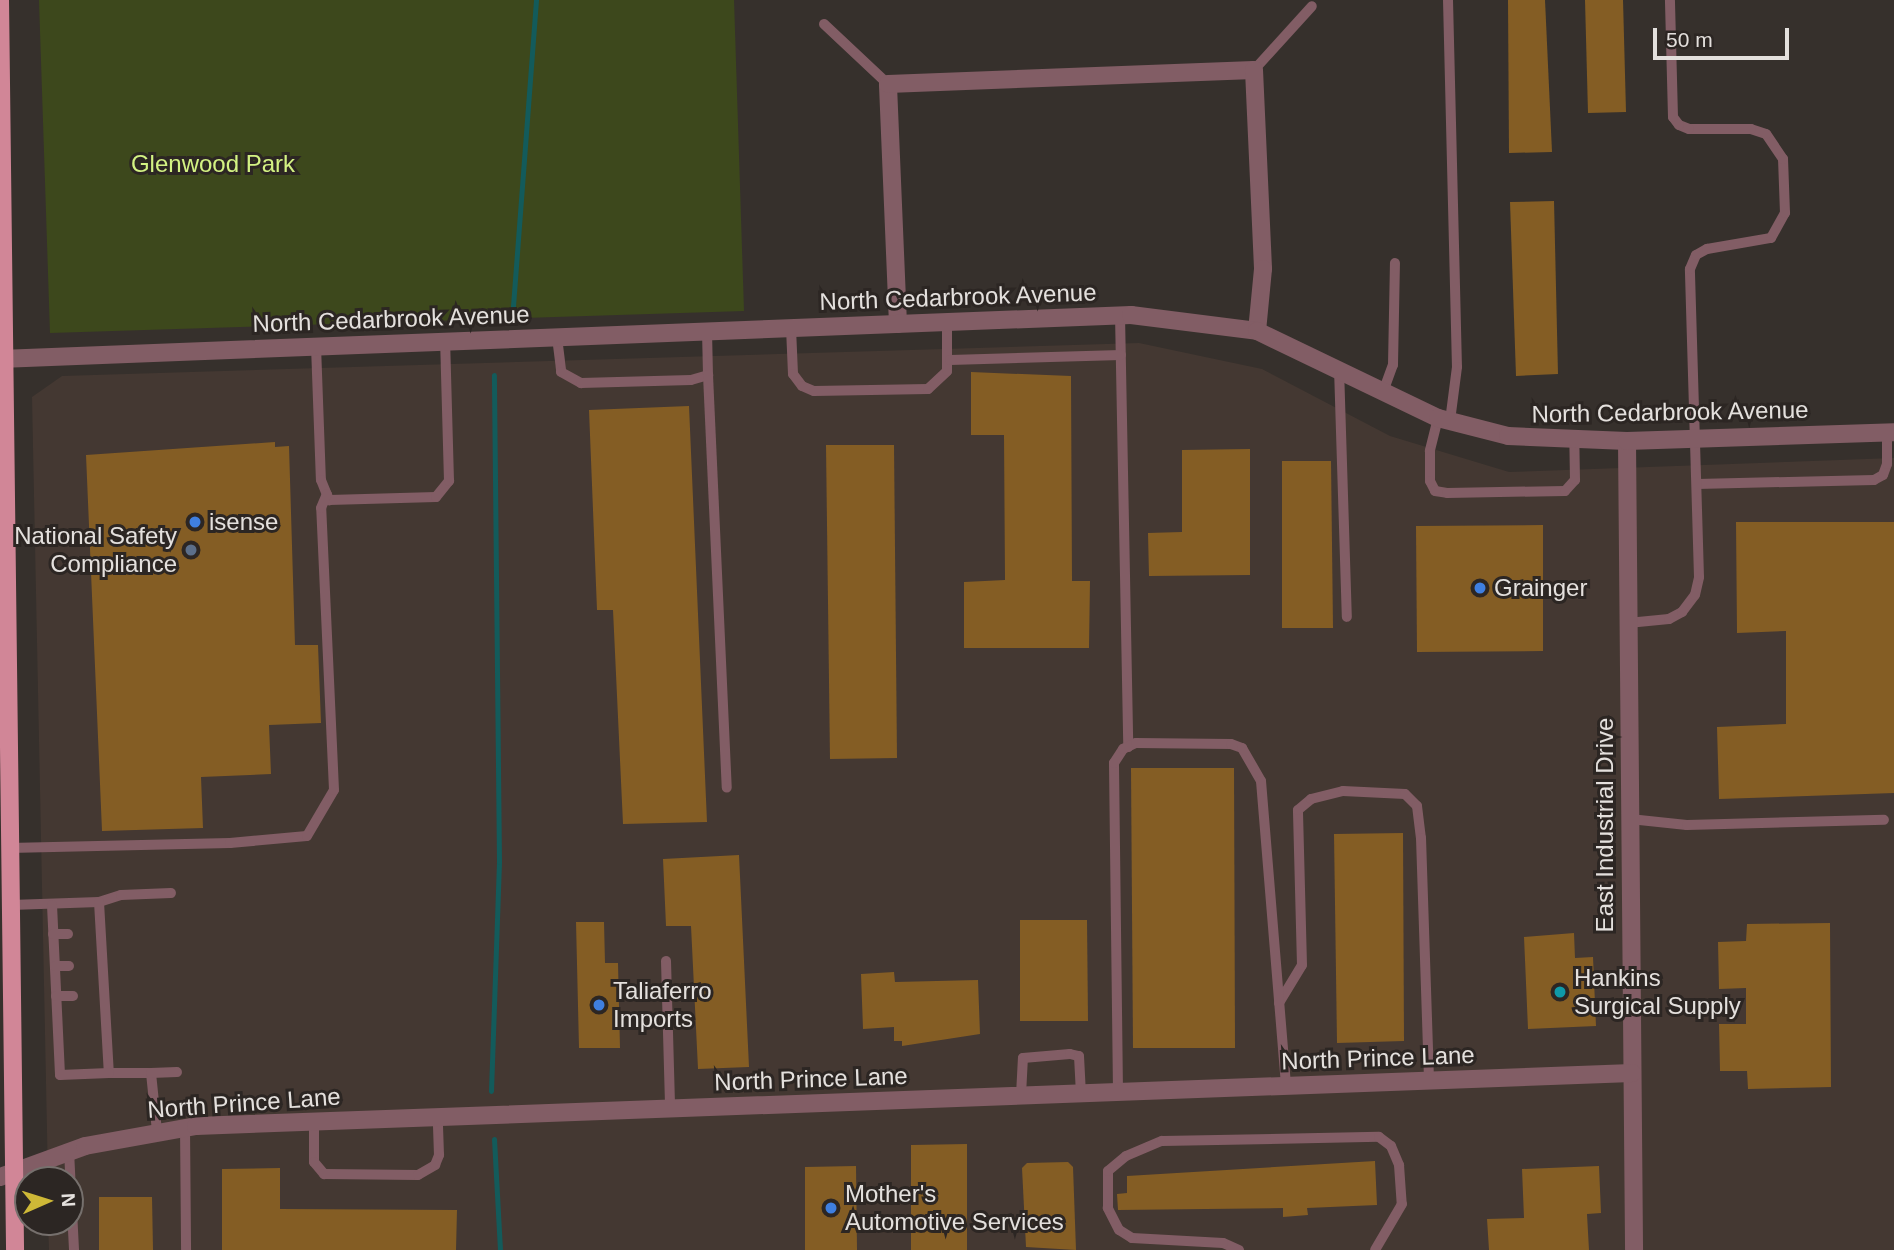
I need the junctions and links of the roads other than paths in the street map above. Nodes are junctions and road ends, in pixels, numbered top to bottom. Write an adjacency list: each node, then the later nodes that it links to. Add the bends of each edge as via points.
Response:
1 (0, 0): 19 (main road)
2 (1448, 0): 24 (lane, via 1457,367)
3 (1670, 0): 26 (lane, via 1673,117 1679,125 1766,134 1777,145 1785,173 1785,214 1771,238 1707,249 1696,256 1690,269)
4 (1312, 6): 6 (lane)
5 (824, 24): 7 (lane)
6 (1254, 70): 7 (street); 14 (street, via 1263,270)
7 (888, 84): 11 (street)
8 (1395, 264): 23 (lane, via 1393,365)
9 (1121, 315): 10 (street, North Cedarbrook Avenue); 14 (street, North Cedarbrook Avenue); 18 (lane)
10 (947, 322): 11 (street, North Cedarbrook Avenue); 20 (lane)
11 (898, 324): 12 (street, North Cedarbrook Avenue)
12 (791, 328): 13 (street, North Cedarbrook Avenue); 20 (lane, via 793,374 802,386 814,391 928,389 940,382)
13 (707, 331): 15 (street, North Cedarbrook Avenue); 22 (lane)
14 (1257, 331): 21 (street, North Cedarbrook Avenue)
15 (557, 337): 16 (street, North Cedarbrook Avenue); 22 (lane, via 561,372 581,383 691,380)
16 (445, 341): 17 (street, North Cedarbrook Avenue); 30 (lane, via 449,481 436,497 329,499)
17 (316, 346): 19 (street, North Cedarbrook Avenue); 30 (lane, via 321,480)
18 (1121, 355): 20 (lane); 34 (lane)
19 (1, 358): 33 (main road)
20 (950, 360)
21 (1339, 368): 23 (street, North Cedarbrook Avenue); 31 (lane)
22 (708, 374): 35 (lane)
23 (1383, 393): 24 (street, North Cedarbrook Avenue)
24 (1444, 420): 27 (street, North Cedarbrook Avenue, via 1508,436); 27 (lane, via 1430,451 1430,481 1435,491 1447,493 1564,491 1575,480)
25 (1891, 432): 26 (street, North Cedarbrook Avenue); 29 (lane, via 1887,464 1883,475 1874,480)
26 (1693, 439): 28 (street, North Cedarbrook Avenue); 29 (lane)
27 (1574, 441): 28 (street, North Cedarbrook Avenue)
28 (1627, 441): 32 (street, East Industrial Drive)
29 (1697, 484): 32 (lane, via 1699,577 1695,595 1682,612 1669,619)
30 (327, 494): 38 (lane, via 321,508 334,790 306,836 230,843)
31 (1347, 617)
32 (1628, 623): 36 (street, East Industrial Drive)
33 (3, 673): 38 (main road)
34 (1128, 747): 56 (lane, via 1136,743 1231,744 1242,748 1251,761 1261,781); 71 (lane, via 1114,763)
35 (727, 788)
36 (1630, 819): 37 (lane, via 1687,825); 68 (street, East Industrial Drive)
37 (1884, 820)
38 (9, 848): 41 (main road)
39 (171, 893): 40 (lane, via 121,895)
40 (99, 902): 42 (lane); 44 (lane)
41 (5, 905): 42 (lane); 80 (main road)
42 (52, 905): 45 (lane)
43 (88, 933): 44 (lane)
44 (101, 933): 49 (lane)
45 (53, 934): 46 (lane); 50 (lane)
46 (68, 934)
47 (666, 961): 74 (lane)
48 (90, 965): 49 (lane)
49 (103, 965): 55 (lane)
50 (55, 966): 51 (lane); 52 (lane)
51 (69, 966)
52 (56, 996): 53 (lane); 59 (lane)
53 (73, 996)
54 (90, 996): 55 (lane)
55 (104, 996): 58 (lane)
56 (1279, 1003): 69 (lane, via 1302,965 1298,810 1311,799 1343,790 1405,794 1417,806 1421,838); 70 (lane)
57 (93, 1017): 58 (lane)
58 (105, 1017): 64 (lane)
59 (57, 1018): 60 (lane); 61 (lane)
60 (71, 1018)
61 (58, 1038): 62 (lane); 66 (lane, via 60,1075)
62 (71, 1038)
63 (94, 1038): 64 (lane)
64 (106, 1038): 66 (lane)
65 (177, 1072): 67 (lane)
66 (109, 1073): 67 (lane)
67 (151, 1073): 78 (lane)
68 (1632, 1073): 69 (street, North Prince Lane); 86 (street, East Industrial Drive)
69 (1429, 1080): 70 (street, North Prince Lane)
70 (1286, 1086): 71 (street, North Prince Lane)
71 (1118, 1092): 72 (street, North Prince Lane)
72 (1081, 1093): 73 (street, North Prince Lane); 73 (lane, via 1079,1056 1070,1054 1023,1058 1019,1062)
73 (1021, 1096): 74 (street, North Prince Lane)
74 (670, 1108): 75 (street, North Prince Lane)
75 (438, 1117): 76 (street, North Prince Lane); 76 (lane, via 439,1155 435,1165 418,1175 324,1174 314,1162)
76 (314, 1122): 77 (street, North Prince Lane)
77 (185, 1127): 78 (street, North Prince Lane); 83 (lane)
78 (157, 1131): 79 (street, North Prince Lane)
79 (69, 1151): 80 (street, North Prince Lane); 82 (lane)
80 (7, 1174): 81 (main road)
81 (15, 1250)
82 (74, 1250)
83 (186, 1250)
84 (1239, 1250): 85 (lane, via 1223,1243 1132,1238 1119,1230 1108,1208 1108,1171 1126,1156 1162,1141 1380,1138 1391,1146 1399,1165 1402,1204)
85 (1375, 1250)
86 (1634, 1250)

